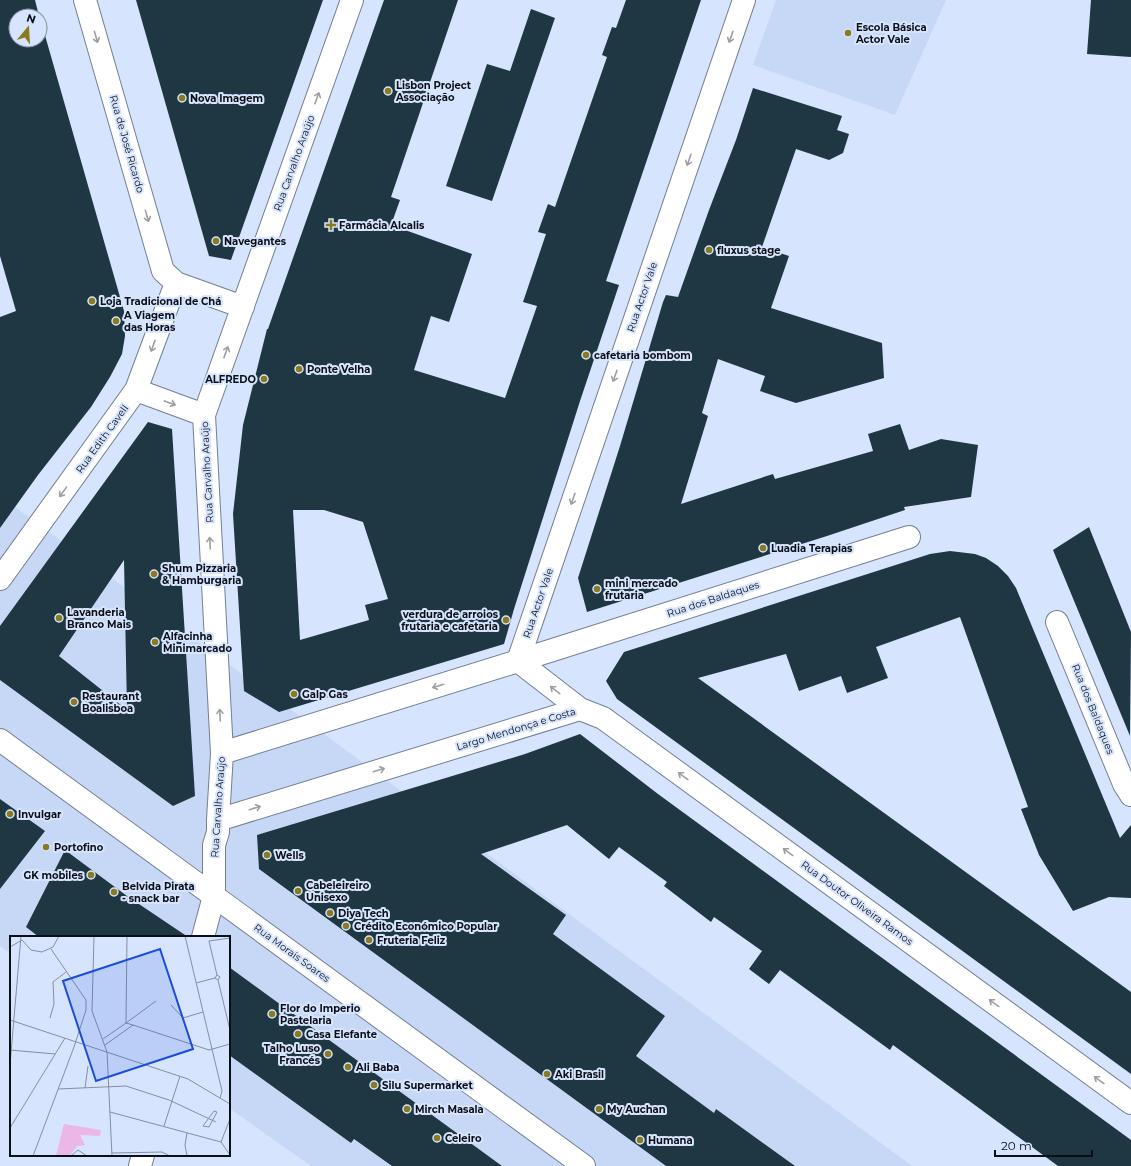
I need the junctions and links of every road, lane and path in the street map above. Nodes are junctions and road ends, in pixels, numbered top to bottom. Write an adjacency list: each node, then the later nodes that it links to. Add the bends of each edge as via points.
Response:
1 (85, 0): 4 (street, Rua de José Ricardo, one-way to 4, via 163,271)
2 (352, 0): 5 (street, Rua Carvalho Araújo, one-way to 2)
3 (744, 0): 11 (street, Rua Actor Vale, one-way to 11)
4 (176, 283): 5 (street); 6 (street, Rua Edith Cavell, one-way to 6)
5 (243, 307): 7 (street, Rua Carvalho Araújo, one-way to 5)
6 (136, 390): 7 (street, one-way to 7); 9 (street, Rua Edith Cavell, one-way to 9)
7 (204, 415): 14 (street, Rua Carvalho Araújo, one-way to 7)
8 (909, 537): 11 (street, Rua dos Baldaques)
9 (0, 579)
10 (1057, 622): 15 (street, Rua dos Baldaques, via 1124,784)
11 (518, 661): 12 (street, Largo Mendonça e Costa, one-way to 11); 14 (street, one-way to 14)
12 (580, 709): 16 (street, Largo Mendonça e Costa, one-way to 12); 19 (street, Rua Doutor Oliveira Ramos, one-way to 12, via 604,718)
13 (0, 740): 17 (street, Rua Morais Soares)
14 (222, 754): 16 (street, Rua Carvalho Araújo)
15 (1131, 795)
16 (218, 820): 17 (street, Rua Carvalho Araújo, via 214,845)
17 (214, 896): 18 (street, Rua Carvalho Araújo); 22 (street, Rua Morais Soares)
18 (203, 936)
19 (1131, 1102)
20 (144, 1156): 21 (street)
21 (140, 1166)
22 (584, 1166)

